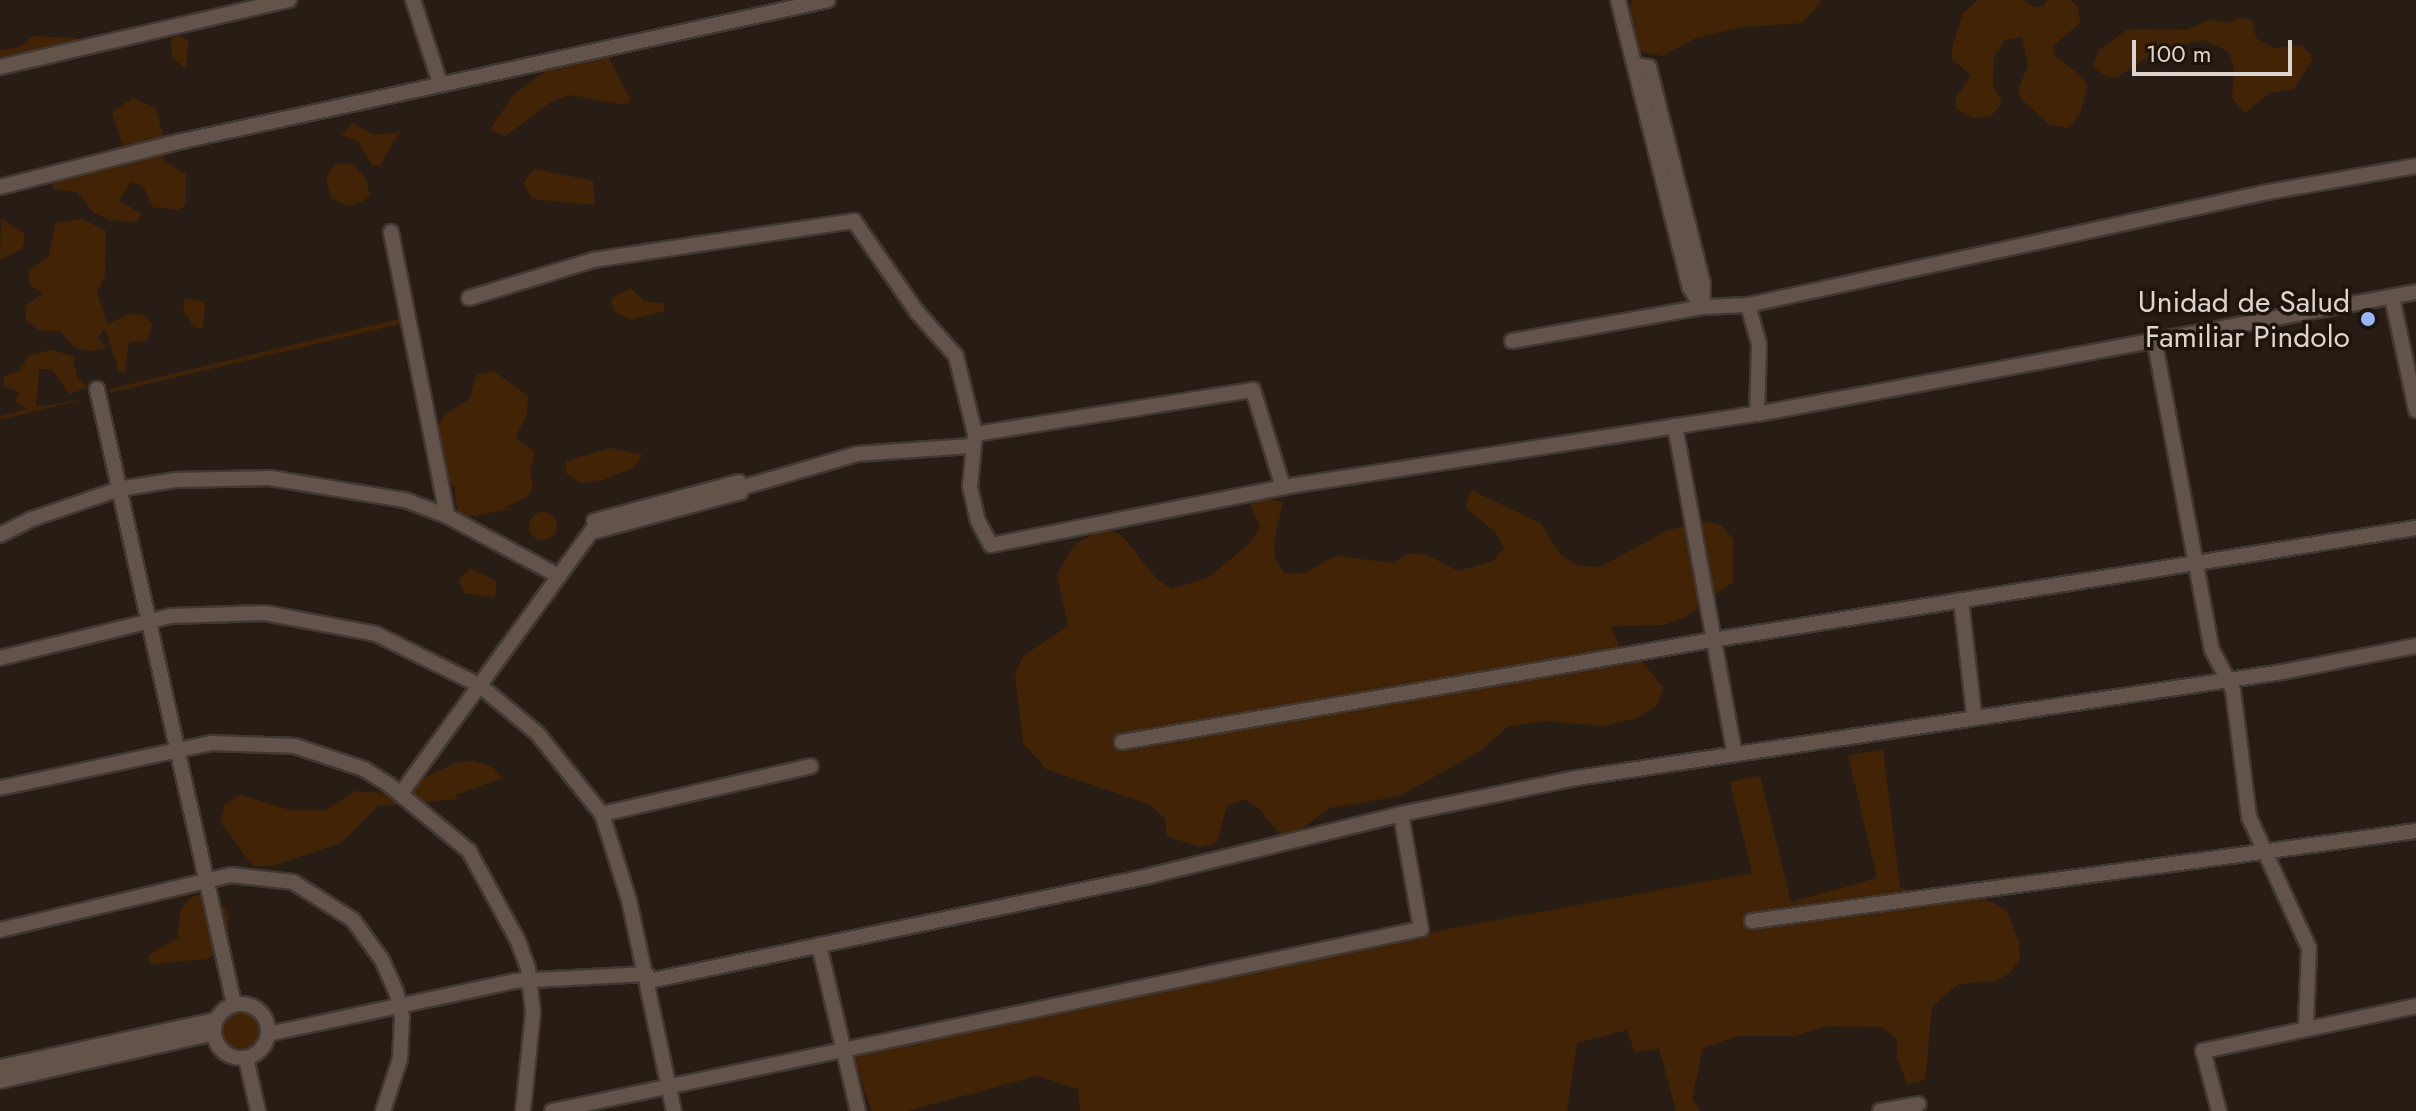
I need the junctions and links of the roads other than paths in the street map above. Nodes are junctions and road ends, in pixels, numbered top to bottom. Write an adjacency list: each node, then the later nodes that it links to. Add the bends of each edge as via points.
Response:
1 (289, 0): 5 (street)
2 (413, 0): 6 (street)
3 (828, 0): 6 (street)
4 (1618, 0): 14 (street, via 1642,66 1690,288)
5 (0, 67)
6 (440, 83): 8 (street)
7 (2416, 166): 13 (street, via 2263,193)
8 (0, 187)
9 (391, 232): 24 (street)
10 (2416, 292): 11 (street)
11 (2392, 297): 15 (street); 18 (street)
12 (469, 298): 21 (street, via 593,260 854,221 917,312 951,346)
13 (1748, 305): 14 (street); 19 (street, via 1759,344)
14 (1702, 307): 16 (street)
15 (2154, 338): 19 (street); 27 (street)
16 (1512, 341)
17 (97, 389): 23 (street)
18 (2416, 410)
19 (1757, 414): 20 (street)
20 (1675, 426): 22 (street); 31 (street)
21 (973, 440): 22 (street, via 1253,390); 22 (street, via 972,498 991,545); 28 (street, via 857,454 595,526)
22 (1283, 487)
23 (119, 489): 24 (street, via 176,480 270,478 405,500); 26 (street); 30 (street)
24 (447, 516): 28 (street)
25 (2416, 528): 27 (street)
26 (0, 535)
27 (2196, 563): 29 (street); 34 (street, via 2212,650)
28 (559, 576): 35 (street)
29 (1961, 600): 31 (street); 36 (street)
30 (149, 620): 33 (street); 35 (street, via 226,611 340,625 409,648); 38 (street)
31 (1712, 640): 37 (street); 39 (street)
32 (2416, 646): 34 (street)
33 (0, 658)
34 (2226, 679): 36 (street); 46 (street, via 2233,690 2249,817)
35 (479, 685): 42 (street); 43 (street, via 537,733)
36 (1974, 714): 39 (street)
37 (1122, 742)
38 (178, 750): 41 (street); 42 (street, via 212,743 295,746 364,769); 47 (street)
39 (1734, 750): 44 (street)
40 (811, 766): 43 (street)
41 (0, 788)
42 (402, 792): 52 (street, via 469,851 518,941)
43 (602, 814): 51 (street)
44 (1401, 814): 50 (street, via 1145,877); 59 (street, via 1421,929)
45 (2416, 831): 46 (street)
46 (2263, 854): 48 (street); 57 (street, via 2309,948)
47 (207, 880): 49 (street); 53 (street); 54 (street, via 273,876 334,904 375,947)
48 (1752, 921)
49 (0, 930)
50 (819, 945): 51 (street); 59 (street)
51 (648, 977): 52 (street); 63 (street)
52 (530, 979): 54 (street); 67 (street, via 533,1012)
53 (234, 1004): 56 (street); 58 (street, via 259,1010)
54 (400, 1006): 58 (street); 66 (street, via 400,1059)
55 (2416, 1006): 57 (street)
56 (215, 1026): 60 (street, via 228,1055); 61 (street); 62 (street)
57 (2306, 1026): 72 (street, via 2203,1051)
58 (268, 1034): 60 (street, via 261,1049)
59 (843, 1049): 63 (street); 70 (street)
60 (246, 1058): 65 (street)
61 (0, 1067)
62 (0, 1081)
63 (670, 1086): 68 (street); 69 (street)
64 (1918, 1104): 71 (street)
65 (258, 1111)
66 (383, 1111)
67 (523, 1111)
68 (552, 1111)
69 (674, 1111)
70 (858, 1111)
71 (1880, 1111)
72 (2219, 1111)

